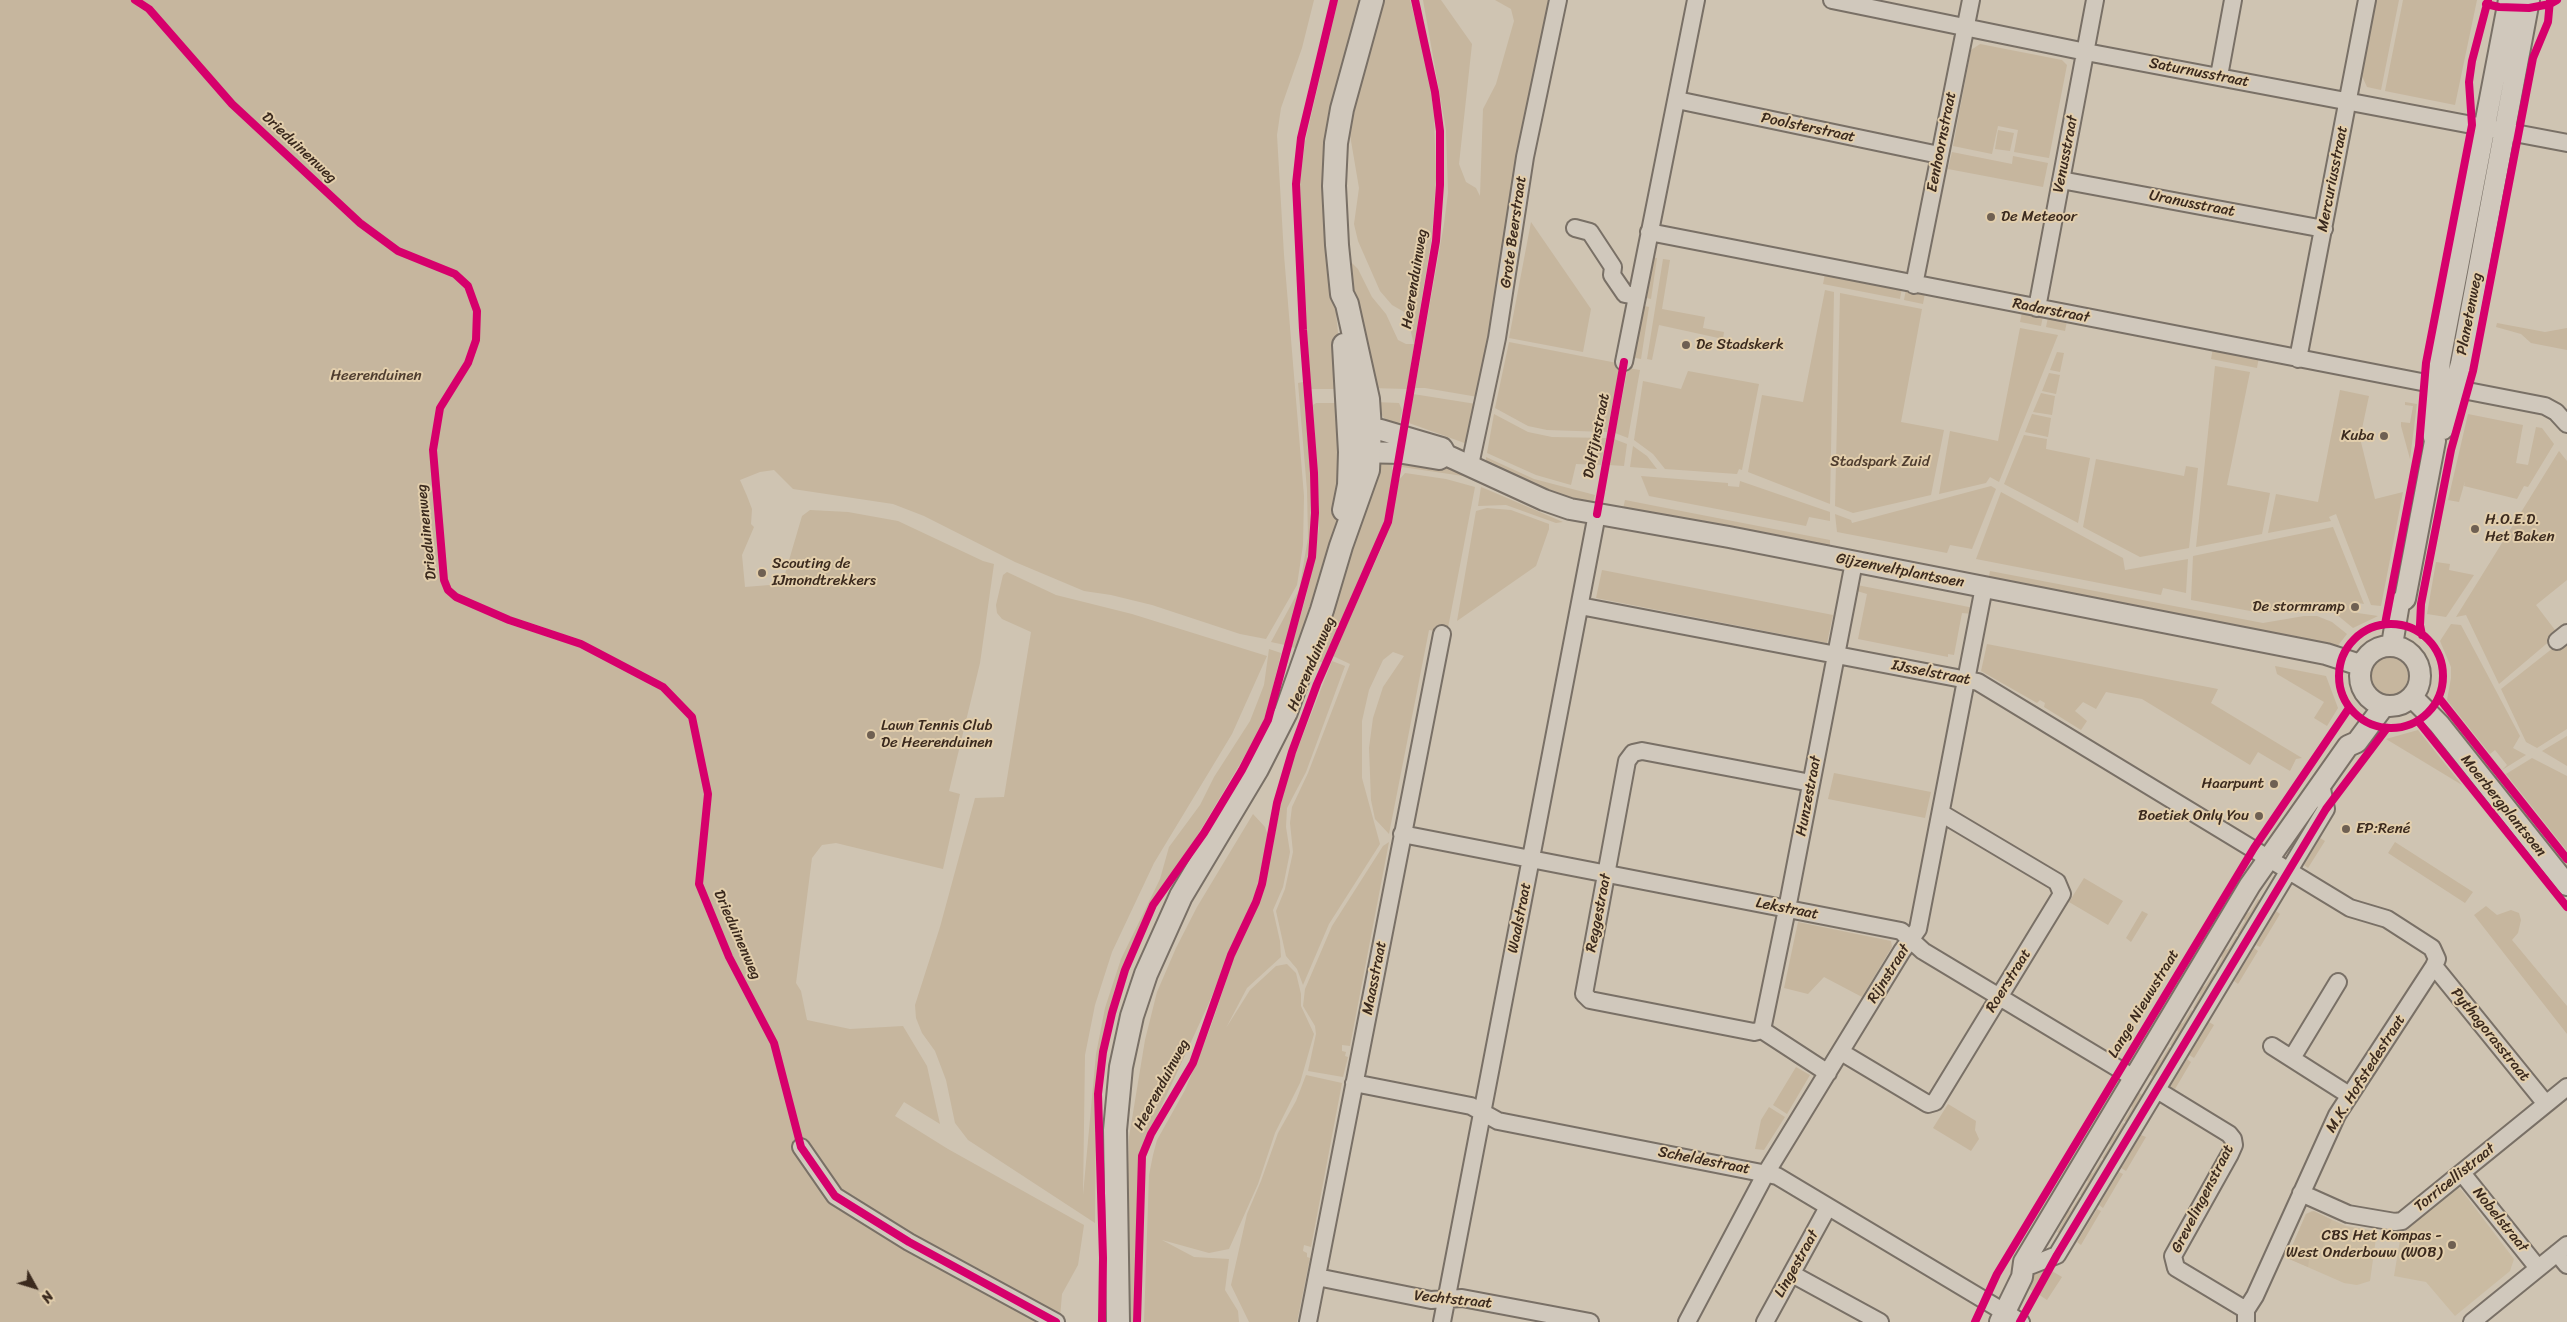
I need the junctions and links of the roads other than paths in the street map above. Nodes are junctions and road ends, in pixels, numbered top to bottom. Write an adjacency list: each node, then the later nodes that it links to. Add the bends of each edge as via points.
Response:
1 (1372, 0): 31 (main road, Heerenduinweg, via 1347,87 1336,143 1334,209 1342,294 1360,362)
2 (1558, 0): 34 (street, Grote Beerstraat, via 1525,157 1497,338)
3 (1696, 0): 14 (street)
4 (1832, 0): 11 (street, Saturnusstraat)
5 (1971, 0): 11 (street, Eenhoornstraat)
6 (2095, 0): 12 (street, Venusstraat)
7 (2233, 0): 13 (street)
8 (2367, 0): 15 (street, Mercuriusstraat)
9 (2509, 0): 16 (street, Planetenweg)
10 (2529, 0): 17 (street, Planetenweg)
11 (1966, 27): 12 (street, Saturnusstraat); 19 (street, Eenhoornstraat)
12 (2086, 52): 13 (street, Saturnusstraat); 20 (street, Venusstraat)
13 (2219, 76): 15 (street, Saturnusstraat)
14 (1676, 100): 19 (street, Poolsterstraat); 23 (street)
15 (2348, 101): 16 (street, Saturnusstraat); 22 (street, Mercuriusstraat)
16 (2484, 128): 17 (street, Saturnusstraat); 29 (street, Planetenweg, via 2440,360)
17 (2505, 131): 18 (street, Saturnusstraat); 29 (street, Planetenweg, via 2468,330)
18 (2567, 143)
19 (1939, 155): 24 (street, Eenhoornstraat)
20 (2061, 180): 22 (street, Uranusstraat); 26 (street, Venusstraat)
21 (1575, 228): 25 (street, via 1590,232 1613,267 1612,275 1625,294)
22 (2324, 229): 27 (street, Mercuriusstraat)
23 (1649, 232): 24 (street, Radarstraat); 25 (street)
24 (1914, 285): 26 (street, Radarstraat)
25 (1636, 296): 28 (street)
26 (2037, 308): 27 (street, Radarstraat)
27 (2298, 358): 29 (street, Radarstraat)
28 (1624, 362)
29 (2446, 388): 30 (street, Radarstraat, via 2545,406); 40 (street, Planetenweg, via 2441,434 2435,441 2405,599 2400,603)
30 (2567, 424)
31 (1360, 428): 32 (main road, Heerenduinweg); 33 (street, Gijzenveltplantsoen, via 1442,448)
32 (1360, 452): 33 (street, Gijzenveltplantsoen, via 1403,453 1439,459); 85 (main road, Heerenduinweg, via 1362,490 1286,712 1257,770 1181,896 1146,974 1132,1016 1116,1102)
33 (1446, 455): 34 (street, Gijzenveltplantsoen)
34 (1470, 464): 35 (street, Gijzenveltplantsoen, via 1544,500)
35 (1597, 514): 36 (street, Gijzenveltplantsoen); 38 (street, Waalstraat)
36 (1854, 562): 37 (street, Gijzenveltplantsoen); 41 (street, Hunzestraat)
37 (1984, 587): 42 (street, Gijzenveltplantsoen, via 2335,656); 43 (street, Rijnstraat)
38 (1580, 606): 41 (street, IJsselstraat); 51 (street, Waalstraat)
39 (1442, 634): 49 (street, Maasstraat)
40 (2398, 647): 42 (street, via 2372,652); 44 (street, via 2412,655 2420,671 2420,681)
41 (1836, 655): 43 (street, IJsselstraat); 46 (street, Hunzestraat)
42 (2360, 665): 45 (street, via 2360,677)
43 (1966, 680): 48 (street, Rijnstraat); 50 (street, IJsselstraat, via 1978,682)
44 (2412, 697): 45 (street, via 2403,704); 54 (street, Moerbergplantsoen, via 2439,724)
45 (2376, 703): 47 (street, Lange Nieuwstraat, via 2347,735 2348,746)
46 (1811, 783): 53 (street, Reggestraat, via 1642,751 1633,753 1627,761); 55 (street, Hunzestraat)
47 (2321, 784): 50 (street, Lange Nieuwstraat); 52 (street, via 2326,809)
48 (1941, 813): 56 (street, Rijnstraat, via 1918,929); 59 (street, Roerstraat, via 2057,882 2062,890)
49 (1402, 834): 51 (street, Lekstraat); 66 (street, Maasstraat)
50 (2269, 857): 52 (street, IJsselstraat); 65 (street, Lange Nieuwstraat)
51 (1531, 859): 53 (street, Lekstraat); 71 (street, Waalstraat)
52 (2290, 870): 57 (street, IJsselstraat, via 2350,908 2387,919 2432,948 2437,959); 68 (street)
53 (1607, 873): 55 (street, Lekstraat); 60 (street, Reggestraat, via 1584,988 1586,998 1754,1032)
54 (2567, 884)
55 (1787, 909): 56 (street, Lekstraat, via 1901,931); 60 (street, Hunzestraat)
56 (1910, 939): 59 (street, Lekstraat, via 1924,952); 62 (street, Rijnstraat)
57 (2434, 966): 69 (street, M.K. Hofstedestraat); 70 (street, Pythagorasstraat)
58 (2338, 982): 63 (street)
59 (2000, 997): 62 (street, Roerstraat, via 1935,1102 1928,1104); 65 (street, Lekstraat)
60 (1762, 1030): 64 (street)
61 (2272, 1046): 63 (street)
62 (1841, 1052): 64 (street, Rijnstraat)
63 (2292, 1058): 69 (street)
64 (1828, 1073): 73 (street, Rijnstraat)
65 (2134, 1078): 78 (street, Lange Nieuwstraat)
66 (1354, 1083): 71 (street, Scheldestraat, via 1471,1106); 81 (street, Maasstraat)
67 (2567, 1087): 70 (street, Torricellistraat)
68 (2157, 1090): 78 (street, via 2057,1255); 83 (street, Grevelingenstraat, via 2233,1139 2230,1154 2173,1256 2176,1268)
69 (2350, 1095): 75 (street, M.K. Hofstedestraat, via 2337,1115)
70 (2546, 1104): 74 (street, Torricellistraat)
71 (1482, 1114): 73 (street, Scheldestraat, via 1498,1121); 82 (street, Waalstraat)
72 (801, 1147): 86 (street, via 835,1196 909,1242)
73 (1766, 1173): 76 (street, Scheldestraat, via 1777,1176); 90 (street, Rijnstraat)
74 (2462, 1173): 75 (street, Torricellistraat, via 2402,1221 2395,1222 2348,1214); 79 (street, Nobelstraat)
75 (2301, 1193): 83 (street, M.K. Hofstedestraat)
76 (1828, 1207): 80 (street, Lingestraat); 84 (street, Scheldestraat)
77 (2564, 1254): 79 (street)
78 (2023, 1265): 84 (street, Lange Nieuwstraat, via 2014,1272)
79 (2538, 1268): 93 (street)
80 (1792, 1274): 91 (street, Lingestraat); 92 (street)
81 (1317, 1277): 82 (street, Vechtstraat, via 1431,1300); 87 (street, Maasstraat)
82 (1446, 1299): 88 (street, Waalstraat); 89 (street, Vechtstraat, via 1462,1298)
83 (2246, 1316)
84 (2001, 1317)
85 (1117, 1319)
86 (1056, 1322)
87 (1308, 1322)
88 (1442, 1322)
89 (1590, 1322)
90 (1687, 1322)
91 (1765, 1322)
92 (1880, 1322)
93 (2472, 1322)

